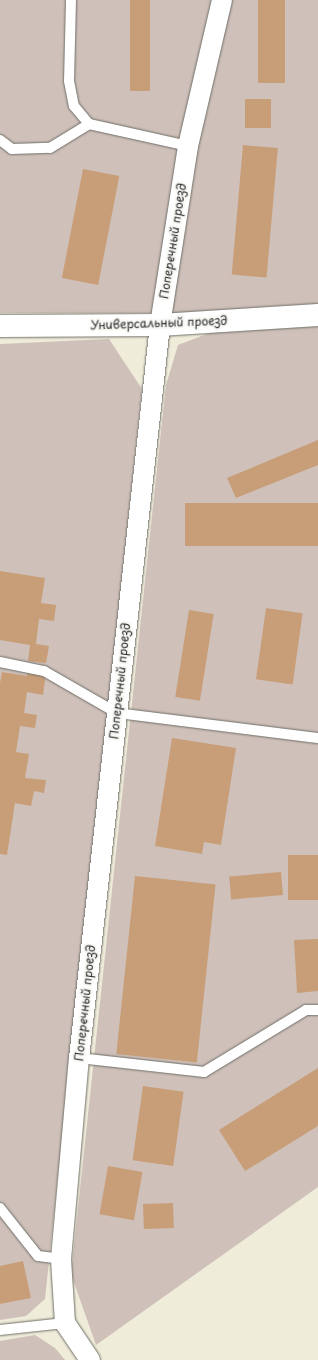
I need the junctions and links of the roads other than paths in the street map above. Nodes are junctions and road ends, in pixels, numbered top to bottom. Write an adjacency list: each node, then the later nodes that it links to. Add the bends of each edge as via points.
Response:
1 (71, 0): 3 (lane, via 69,81 74,106)
2 (222, 0): 5 (street, Поперечный проезд)
3 (89, 124): 4 (lane, via 50,148 12,149); 5 (lane)
4 (0, 140)
5 (188, 146): 7 (street, Поперечный проезд)
6 (318, 315): 7 (street, Универсальный проезд)
7 (160, 325): 8 (street, Универсальный проезд); 10 (street, Поперечный проезд)
8 (0, 326)
9 (0, 662): 10 (lane, via 44,671)
10 (117, 713): 11 (lane); 13 (street, Поперечный проезд)
11 (318, 738)
12 (318, 1010): 13 (lane, via 306,1010 204,1072)
13 (79, 1058): 15 (street, Поперечный проезд)
14 (0, 1208): 15 (lane, via 38,1256)
15 (61, 1259): 16 (street, Поперечный проезд)
16 (65, 1323): 17 (lane); 18 (street)
17 (0, 1330)
18 (90, 1360)

